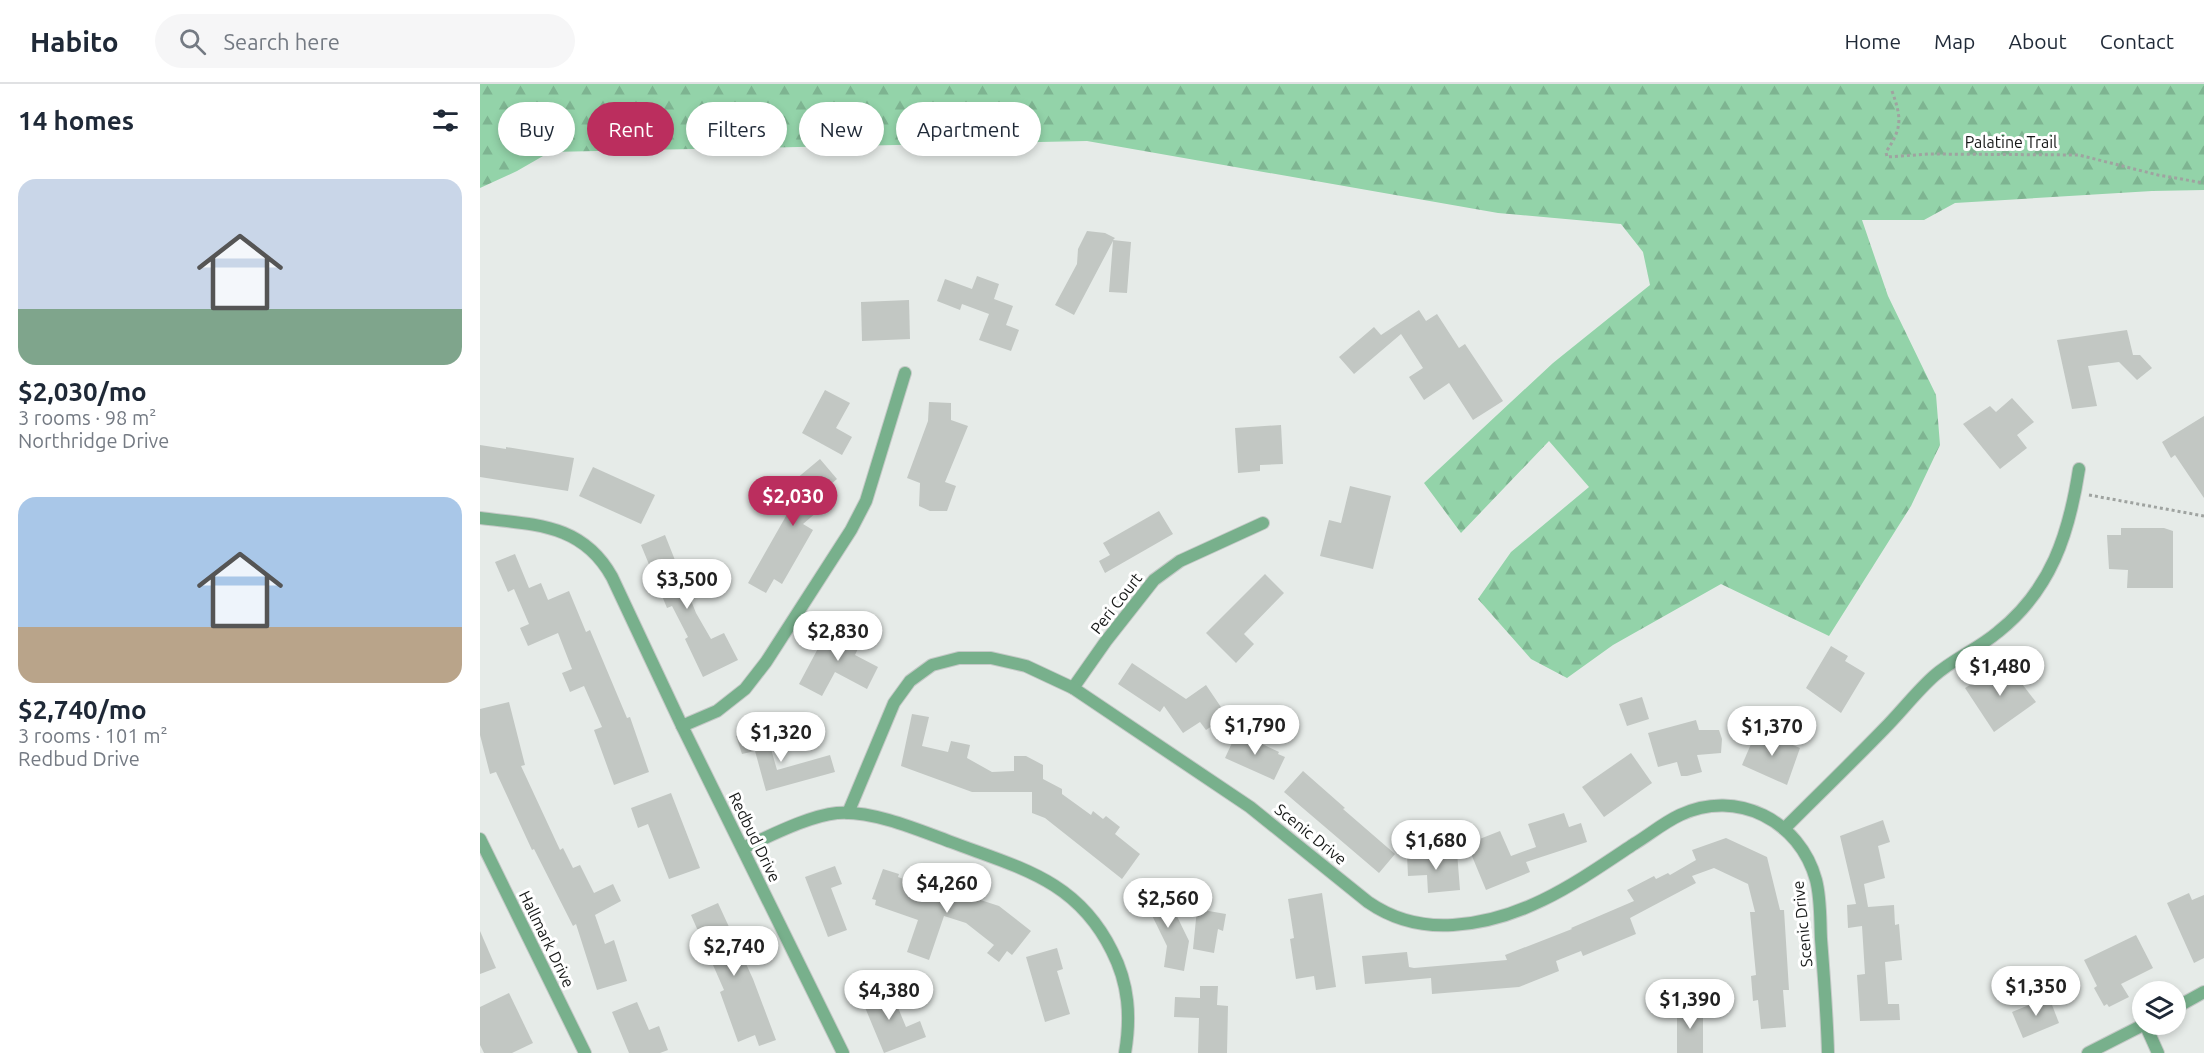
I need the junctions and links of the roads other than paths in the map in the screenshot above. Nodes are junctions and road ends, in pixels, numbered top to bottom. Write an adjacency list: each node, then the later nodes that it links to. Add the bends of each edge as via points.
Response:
1 (905, 373): 6 (street, via 866,501 851,530 745,689 717,711)
2 (2079, 469): 8 (street, via 2060,549 2034,596 1997,634 1935,675)
3 (480, 518): 6 (street, Redbud Drive, via 552,529 580,541 599,556)
4 (1263, 523): 5 (street, Peri Court, via 1180,561 1158,576)
5 (1073, 688): 7 (street, Scenic Drive, via 1026,666 991,658 959,658 932,665 910,681 894,703); 8 (street, Scenic Drive, via 1250,807 1368,902 1399,920 1444,926 1512,915 1570,886 1670,820 1700,808 1752,810)
6 (682, 726): 10 (street, Redbud Drive)
7 (848, 813): 10 (street, via 821,817); 17 (street, via 899,822 1014,866 1078,902 1103,932 1123,975 1129,1015)
8 (1784, 829): 18 (street, Scenic Drive, via 1808,859 1816,883)
9 (480, 839): 15 (street, Hallmark Drive)
10 (743, 848): 16 (street, Redbud Drive)
11 (2204, 992): 12 (street)
12 (2186, 1002)
13 (2132, 1031): 19 (street)
14 (2150, 1035): 20 (street)
15 (585, 1053)
16 (843, 1053)
17 (1125, 1053)
18 (1828, 1053)
19 (2088, 1053)
20 (2158, 1053)

